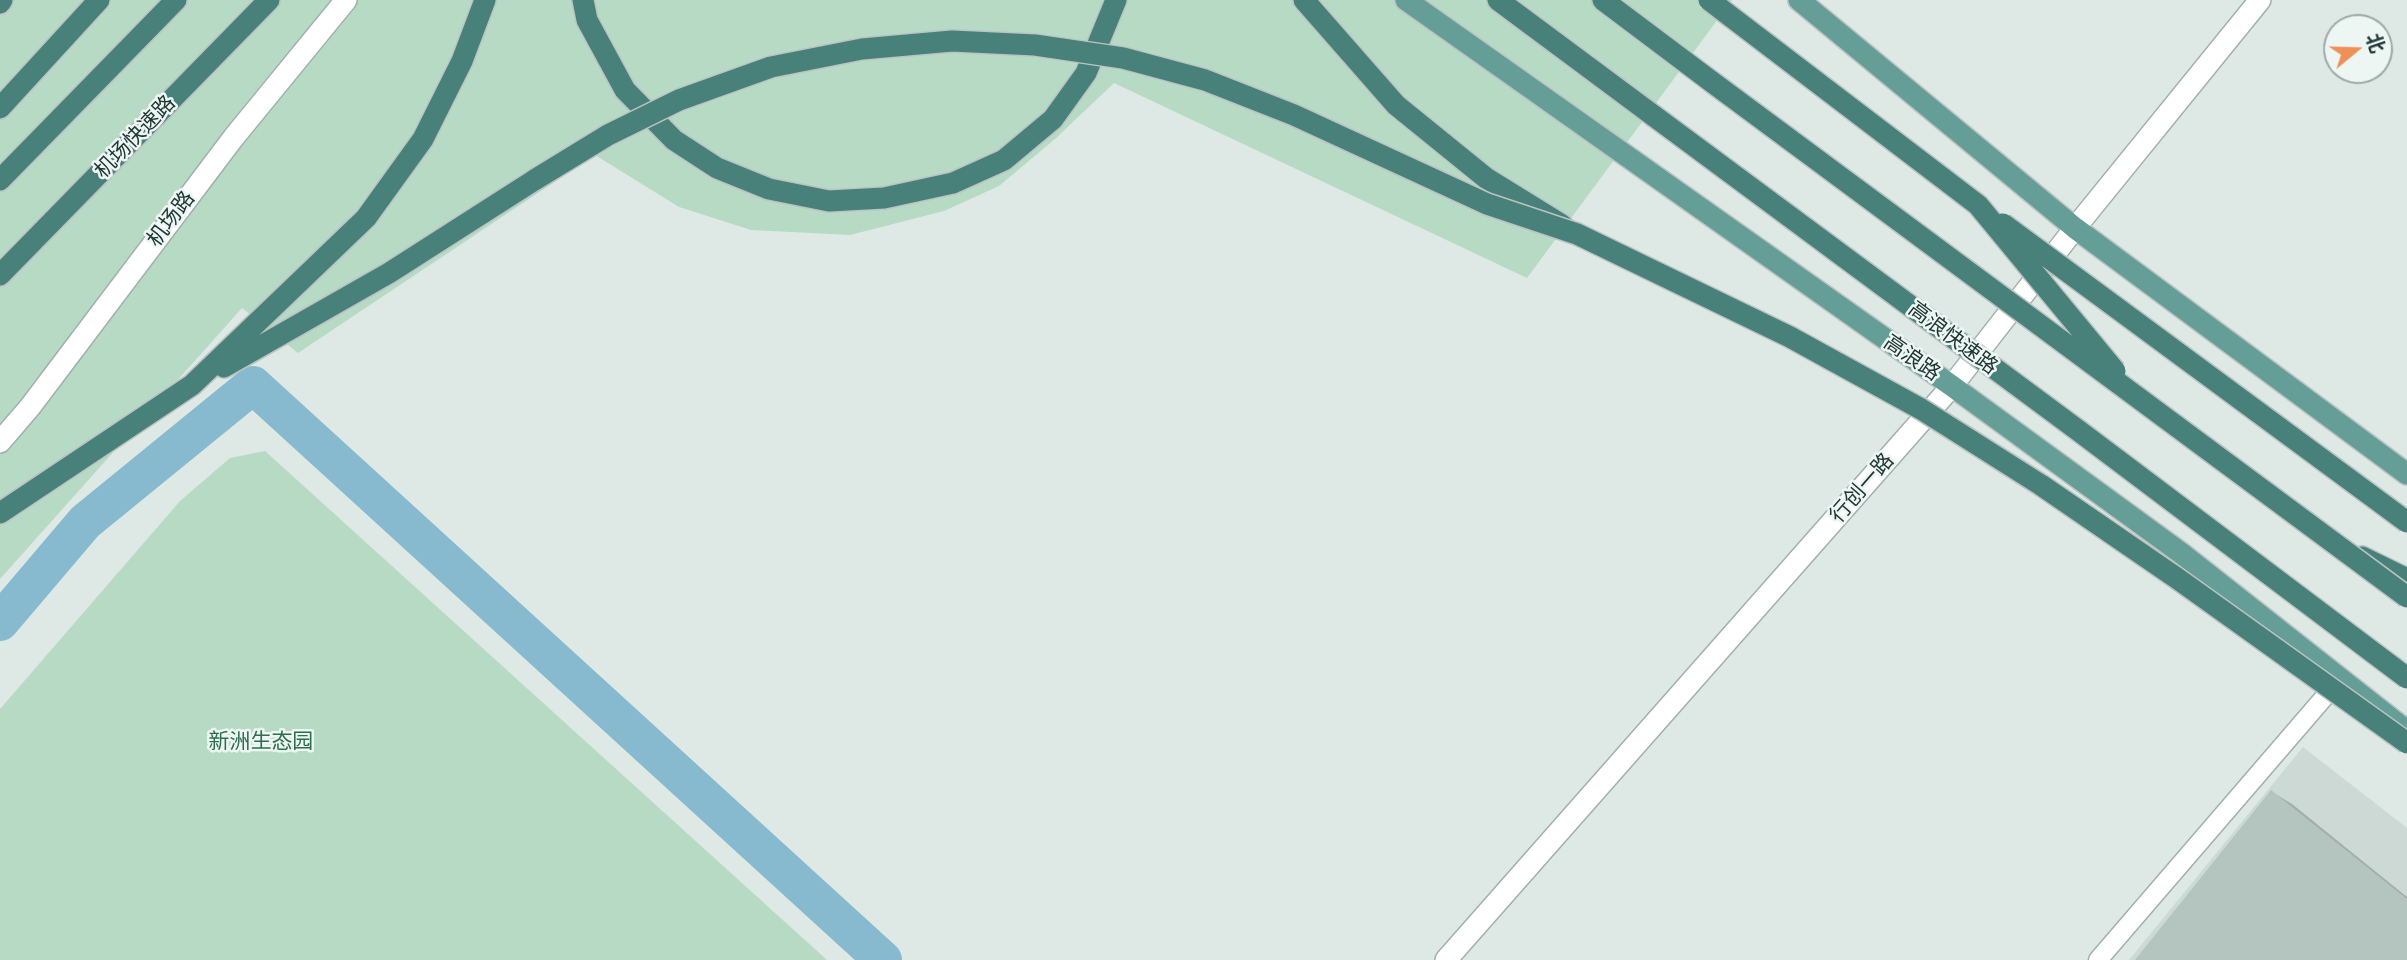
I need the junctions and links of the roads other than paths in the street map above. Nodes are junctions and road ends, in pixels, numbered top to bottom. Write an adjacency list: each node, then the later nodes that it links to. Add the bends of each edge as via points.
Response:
1 (99, 0): 15 (highway)
2 (176, 0): 16 (highway)
3 (269, 0): 20 (highway, 机场快速路)
4 (346, 0): 24 (street, 机场路, via 234,137)
5 (485, 0): 21 (highway, via 462,61 423,139 366,218)
6 (583, 0): 7 (highway, bridge, via 587,20 625,90 674,140 717,168 769,189 829,201 884,198 953,183 1004,160 1053,119 1086,73)
7 (1116, 0)
8 (1304, 0): 19 (highway, bridge, via 1396,105 1486,177)
9 (1406, 0): 22 (main road, 高浪路)
10 (1498, 0): 31 (highway, 高浪快速路, bridge)
11 (1602, 0): 23 (highway, bridge)
12 (1709, 0): 17 (highway, bridge)
13 (1799, 0): 18 (main road)
14 (2260, 0): 18 (street, 行创一路)
15 (0, 108)
16 (0, 180)
17 (1978, 205): 23 (highway, bridge); 27 (highway, bridge)
18 (2075, 228): 22 (street, 行创一路); 25 (main road)
19 (1577, 234): 21 (highway, bridge, via 1487,204 1294,115 1205,80 1123,58 1035,45 952,41 862,49 771,66 679,100 608,135 389,273); 34 (highway, bridge, via 1790,337 1921,409 2155,563)
20 (0, 275)
21 (192, 385): 26 (highway)
22 (1952, 386): 32 (main road, 高浪路, via 2180,553); 35 (street, 行创一路)
23 (2136, 397): 28 (highway, bridge)
24 (0, 442)
25 (2407, 474)
26 (0, 513)
27 (2407, 522)
28 (2332, 541): 29 (highway, bridge); 30 (highway, bridge)
29 (2407, 579)
30 (2407, 597)
31 (2407, 678)
32 (2340, 679): 33 (main road, 高浪路); 36 (lane)
33 (2407, 731)
34 (2407, 743)
35 (1446, 960)
36 (2098, 960)

